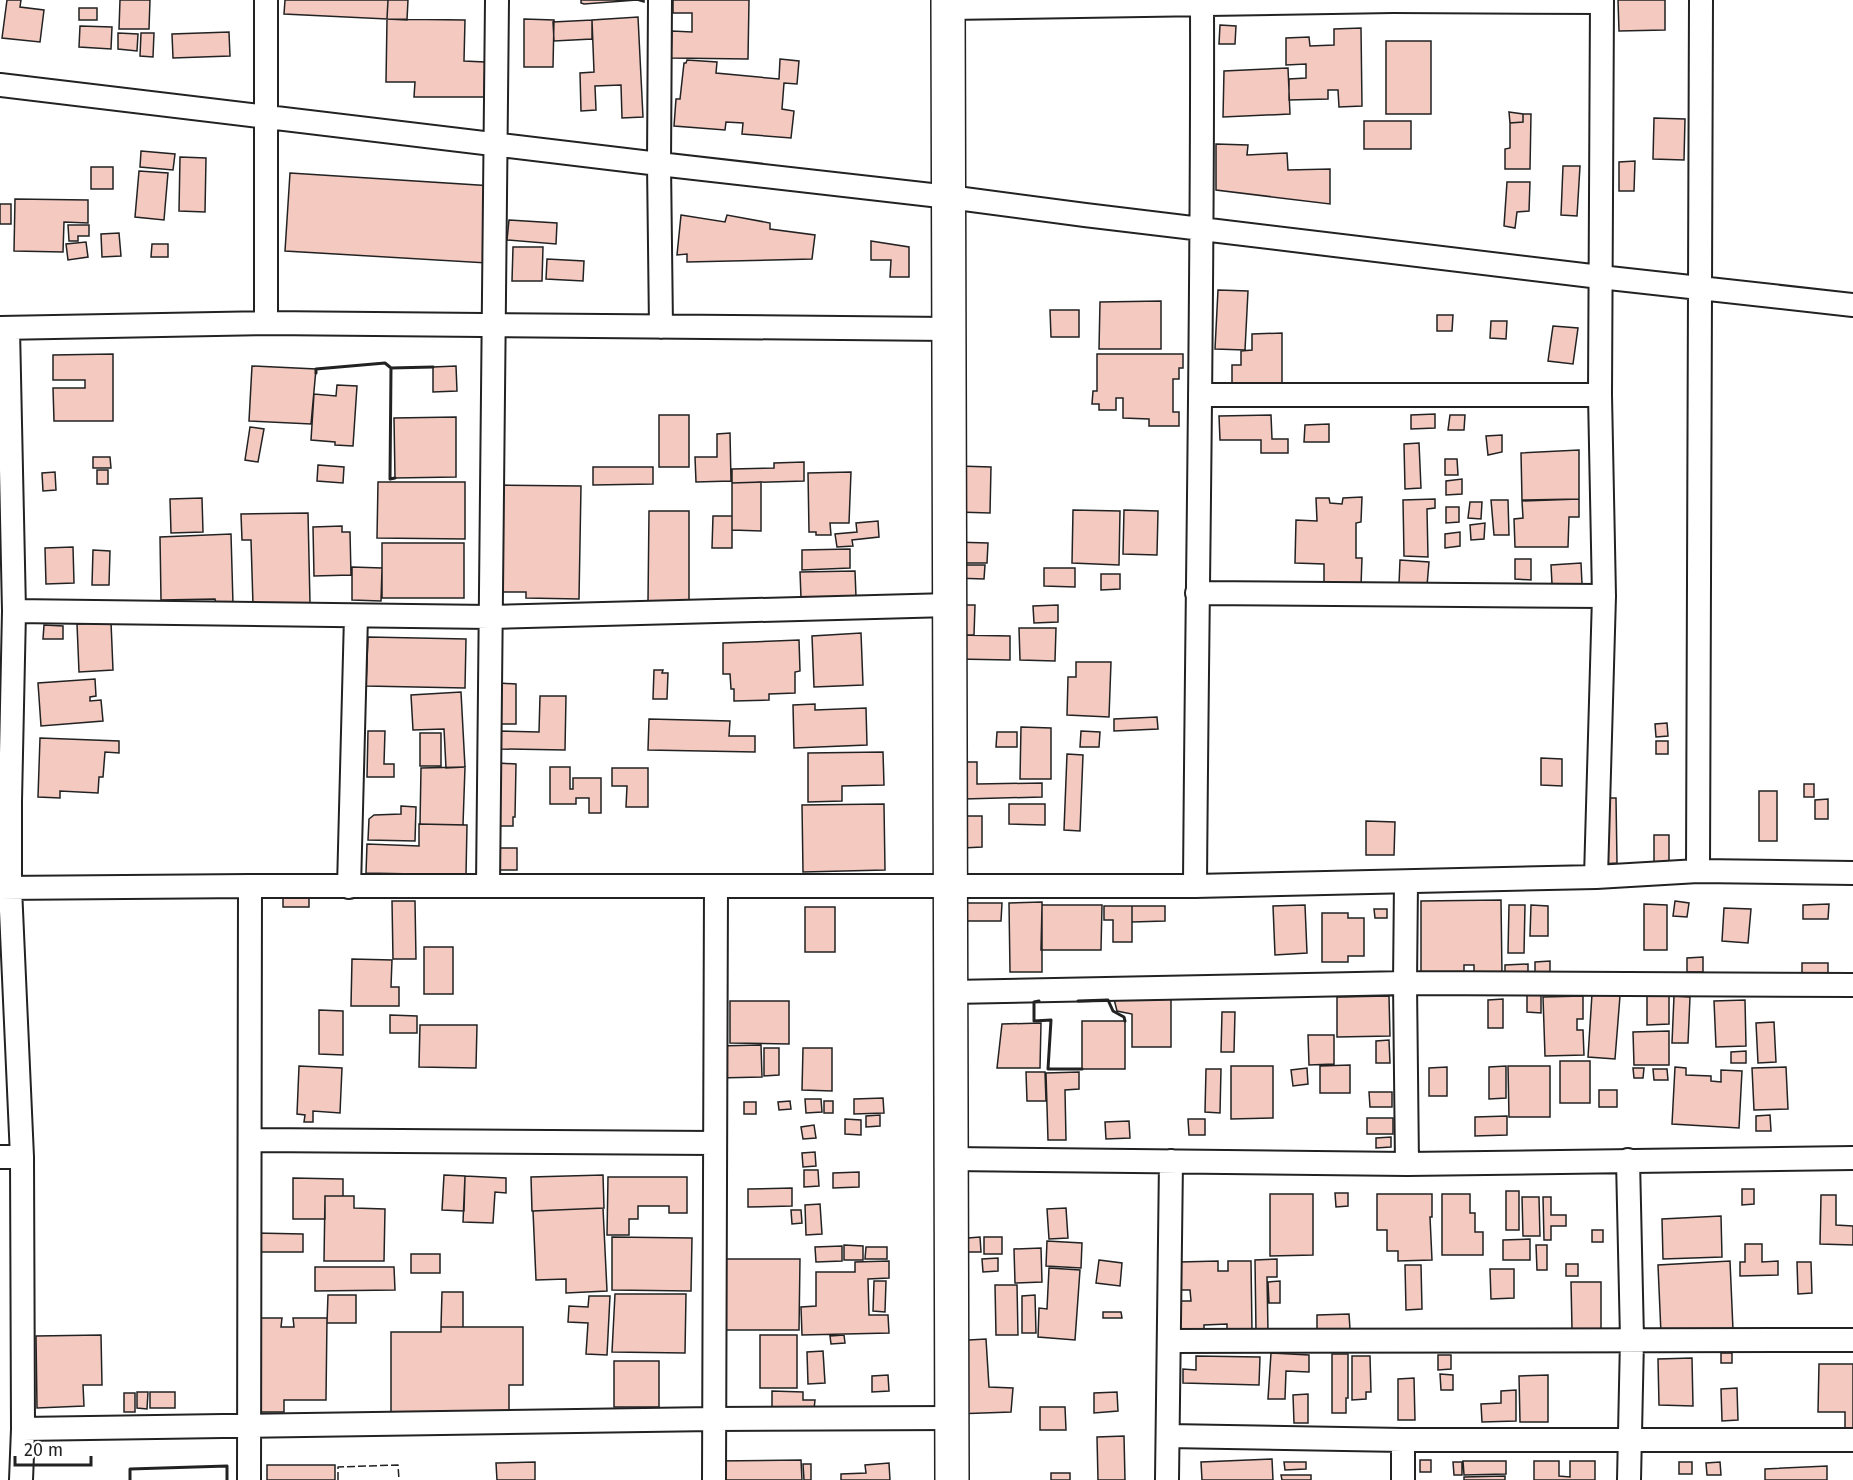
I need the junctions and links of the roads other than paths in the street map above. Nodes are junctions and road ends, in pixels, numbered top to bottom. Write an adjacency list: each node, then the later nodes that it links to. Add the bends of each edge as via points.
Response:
1 (266, 0): 10 (street)
2 (497, 0): 11 (street)
3 (660, 0): 12 (street)
4 (1393, 0): 6 (street); 7 (street)
5 (1701, 0): 16 (street)
6 (1202, 1): 8 (street); 14 (street)
7 (1602, 1): 15 (street)
8 (948, 4): 13 (street)
9 (0, 85): 10 (street)
10 (266, 117): 11 (street); 18 (street)
11 (496, 145): 12 (street); 19 (street)
12 (659, 164): 13 (street); 20 (street)
13 (949, 197): 14 (street); 22 (street)
14 (1202, 230): 15 (street); 23 (street)
15 (1600, 277): 16 (street); 24 (street)
16 (1698, 288): 17 (street); 33 (street)
17 (1853, 304)
18 (266, 323): 19 (street); 21 (street)
19 (494, 325): 20 (street); 31 (street)
20 (661, 327): 22 (street)
21 (4, 329): 25 (street)
22 (949, 329): 28 (street)
23 (1200, 395): 24 (street); 26 (street)
24 (1599, 395): 27 (street)
25 (7, 531): 29 (street)
26 (1197, 593): 27 (street); 41 (street)
27 (1604, 596): 35 (street)
28 (950, 605): 31 (street); 40 (street)
29 (14, 611): 30 (street); 32 (street)
30 (356, 616): 31 (street); 42 (street)
31 (490, 618): 38 (street)
32 (6, 696): 43 (street)
33 (1698, 871): 34 (street); 35 (street)
34 (1853, 873)
35 (1596, 878): 36 (street)
36 (1406, 882): 41 (street); 44 (street)
37 (250, 886): 42 (street); 43 (street); 47 (street)
38 (488, 886): 39 (street); 42 (street)
39 (716, 886): 40 (street); 48 (street)
40 (951, 886): 41 (street); 46 (street)
41 (1195, 886)
42 (349, 887)
43 (5, 888): 49 (street)
44 (1405, 983): 45 (street); 46 (street); 54 (street)
45 (1853, 985)
46 (951, 992): 51 (street)
47 (250, 1140): 48 (street); 60 (street)
48 (714, 1143): 59 (street)
49 (11, 1157): 61 (street)
50 (1853, 1158): 52 (street)
51 (951, 1160): 53 (street); 58 (street)
52 (1628, 1160): 54 (street); 55 (street)
53 (1171, 1161): 54 (street); 57 (street)
54 (1407, 1164)
55 (1632, 1339): 56 (street); 57 (street); 64 (street)
56 (1853, 1340)
57 (1169, 1341): 62 (street)
58 (952, 1418): 59 (street); 69 (street)
59 (713, 1419): 60 (street); 68 (street)
60 (249, 1425): 61 (street); 67 (street)
61 (23, 1429): 66 (street)
62 (1168, 1436): 63 (street); 70 (street)
63 (1403, 1440): 64 (street); 71 (street)
64 (1629, 1440): 65 (street); 72 (street)
65 (1853, 1440)
66 (21, 1480)
67 (249, 1480)
68 (714, 1480)
69 (952, 1480)
70 (1167, 1480)
71 (1403, 1480)
72 (1629, 1480)

